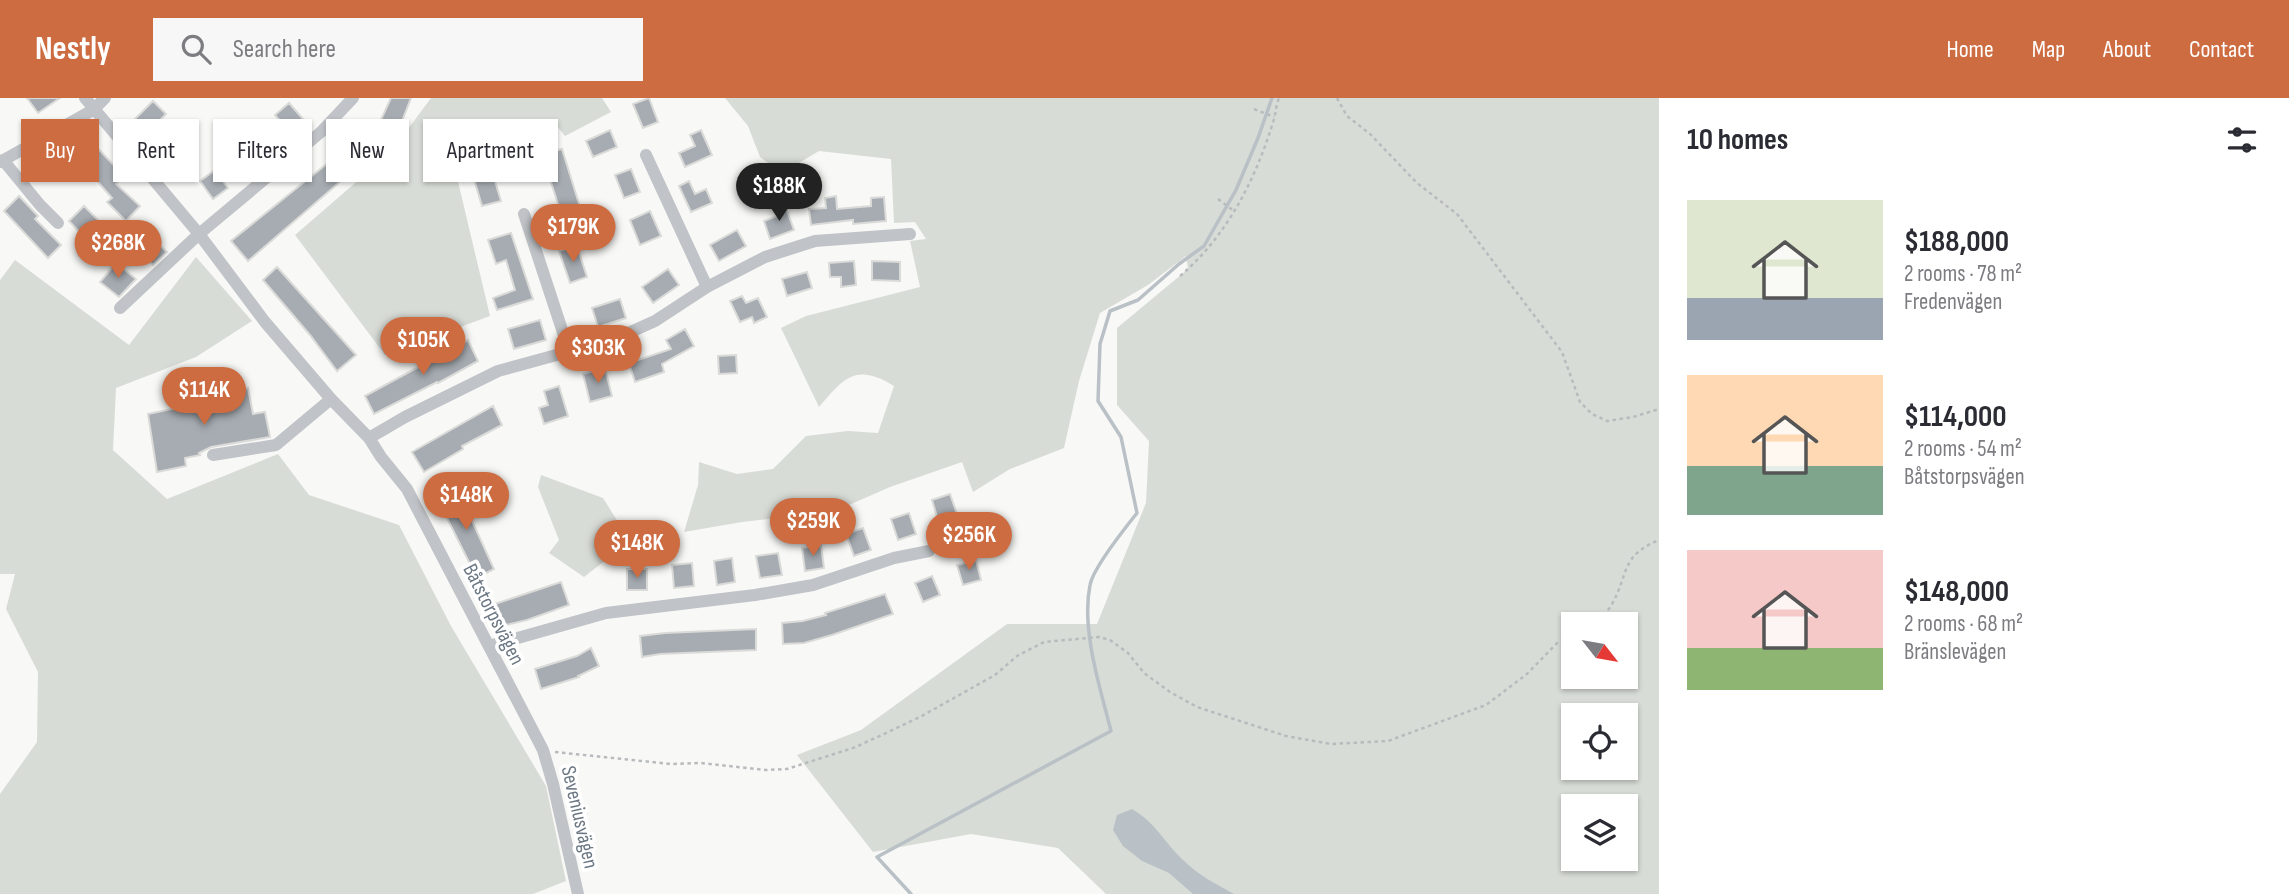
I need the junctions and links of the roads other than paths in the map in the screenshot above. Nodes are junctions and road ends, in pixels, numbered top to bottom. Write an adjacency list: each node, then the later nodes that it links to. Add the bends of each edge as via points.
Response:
1 (85, 98): 4 (street, Båtstorpsvägen)
2 (105, 98): 4 (street)
3 (353, 98): 9 (street, via 321,132)
4 (93, 110): 6 (street); 9 (street, Båtstorpsvägen)
5 (646, 155): 11 (street)
6 (2, 161): 8 (street)
7 (524, 214): 13 (street)
8 (58, 223)
9 (199, 234): 12 (street); 14 (street, Båtstorpsvägen)
10 (910, 234): 11 (street, via 815,241 765,257)
11 (707, 287): 13 (street, via 615,340)
12 (120, 308)
13 (569, 351): 15 (street, via 498,371)
14 (331, 399): 15 (street, Båtstorpsvägen); 16 (street, via 276,445)
15 (369, 439): 18 (street, Båtstorpsvägen, via 407,489)
16 (213, 455)
17 (929, 551): 18 (street, via 813,585 606,613)
18 (489, 646): 19 (street, Båtstorpsvägen)
19 (543, 750): 20 (street, Seveniusvägen)
20 (578, 894)

